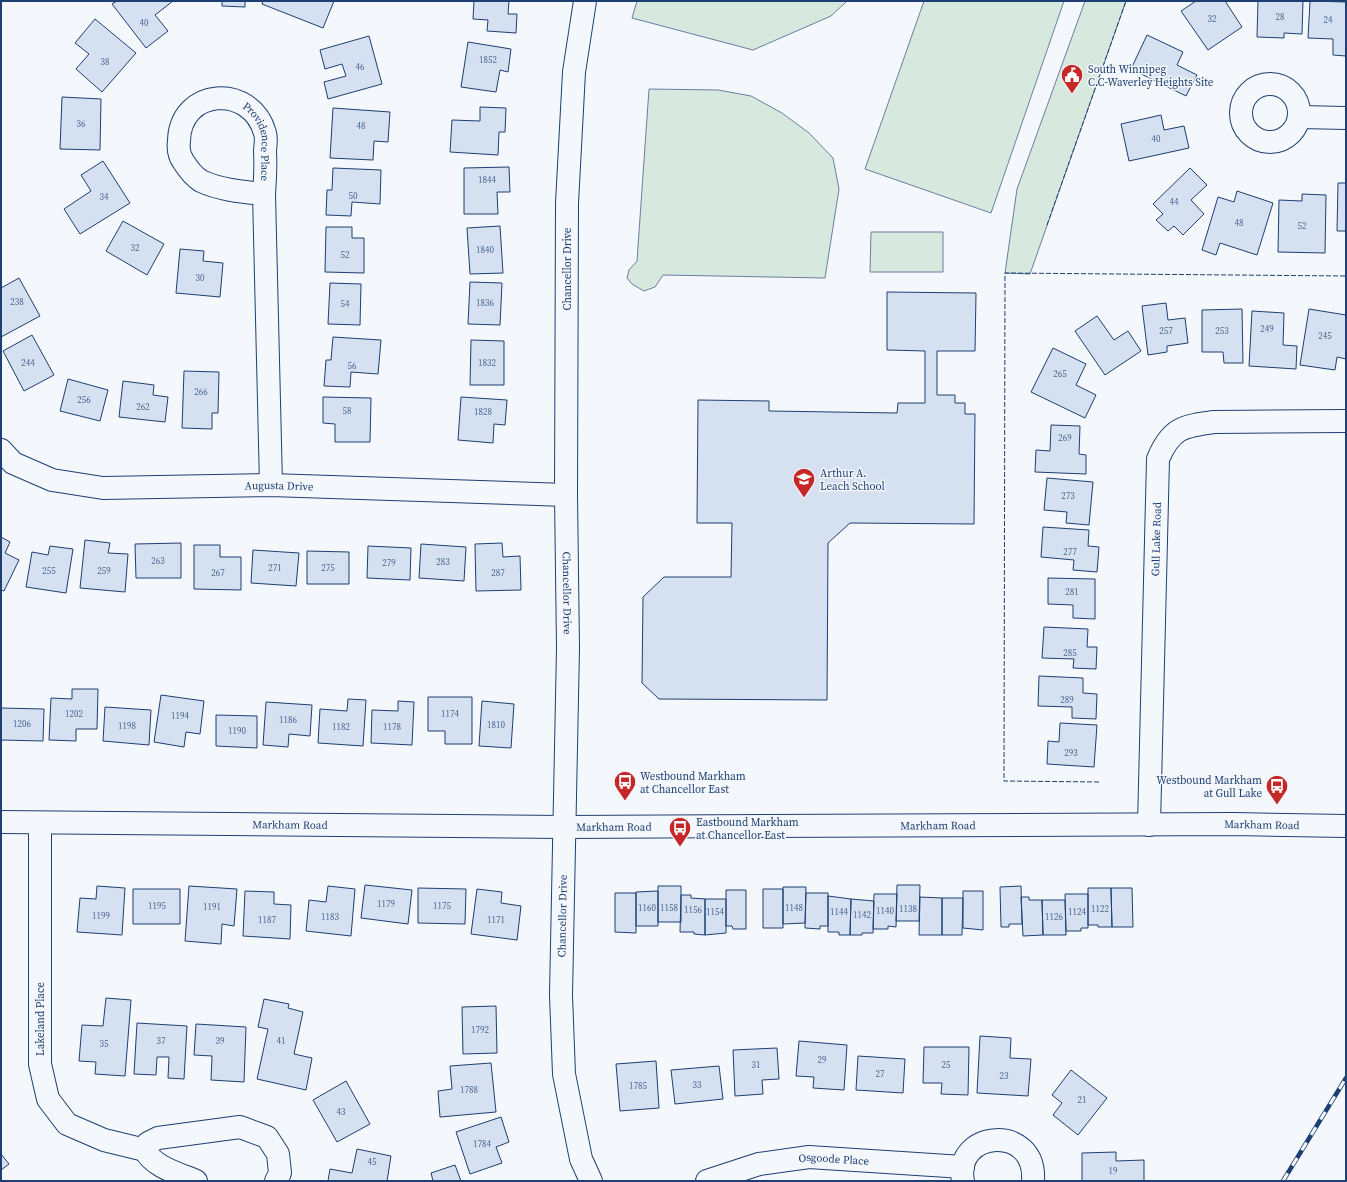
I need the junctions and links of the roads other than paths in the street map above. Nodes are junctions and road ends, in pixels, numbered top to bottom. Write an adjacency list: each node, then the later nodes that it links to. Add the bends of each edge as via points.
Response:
1 (585, 1): 8 (street, Chancellor Drive, via 574,72 567,203)
2 (1300, 117): 3 (street)
3 (1346, 118)
4 (264, 194): 4 (street, Providence Place, via 266,136 261,121 254,112 240,102 225,98 201,103 191,110 182,123 178,148 189,171 201,181 215,186); 7 (street, Providence Place)
5 (1346, 422): 11 (street, Gull Lake Road, via 1214,422 1177,430 1164,443 1158,459)
6 (1, 450): 7 (street, Augusta Drive, via 13,463 52,480 103,488)
7 (271, 485): 8 (street, Augusta Drive)
8 (566, 495): 13 (street, Chancellor Drive, via 568,648)
9 (1, 822): 10 (street, Markham Road)
10 (40, 823): 13 (street, Markham Road); 14 (street, Lakeland Place, via 40,1064 48,1099 67,1124 104,1140)
11 (1149, 825): 12 (street, Markham Road); 13 (street, Markham Road)
12 (1346, 826)
13 (564, 827): 18 (street, Chancellor Drive, via 561,995 564,1074 581,1159)
14 (145, 1150): 16 (street, Lakeland Place, via 149,1157 172,1171); 17 (street, via 148,1142 158,1138 240,1127 267,1137 278,1154 280,1173)
15 (963, 1174): 19 (street, Osgoode Place, via 809,1157 759,1164); 20 (street, Osgoode Place, via 968,1155 973,1149 995,1139 1008,1140 1022,1148 1030,1158 1034,1171)
16 (196, 1181)
17 (276, 1181)
18 (591, 1181)
19 (707, 1181)
20 (1033, 1181)

